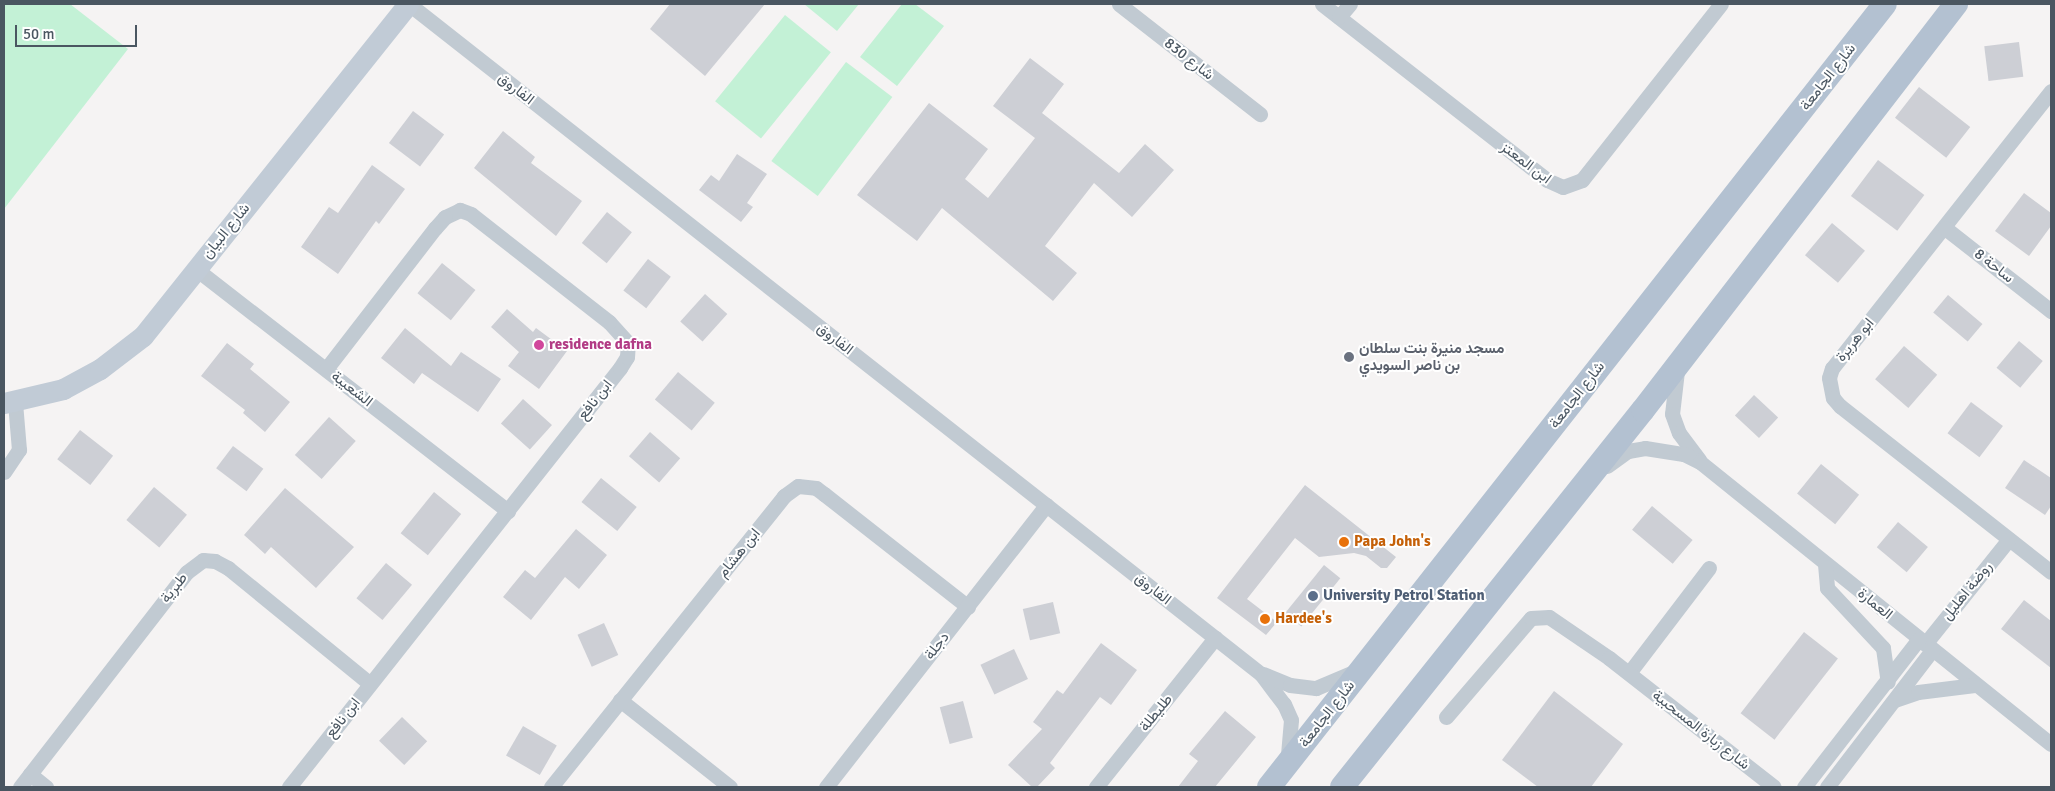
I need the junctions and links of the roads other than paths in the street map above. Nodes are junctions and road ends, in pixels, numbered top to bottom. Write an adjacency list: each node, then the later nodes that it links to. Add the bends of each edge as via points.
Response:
1 (408, 4): 12 (street, شارع البيان); 20 (street, الفاروق)
2 (1119, 4): 10 (street, شارع 830)
3 (1322, 4): 8 (street, ابن المعتز)
4 (1350, 4): 8 (street)
5 (1721, 4): 8 (street, ابن المعتز, via 1582,180 1564,186 1547,180)
6 (1885, 4): 29 (main road, شارع الجامعة)
7 (1956, 4): 14 (main road)
8 (1339, 17)
9 (2051, 91): 11 (street, ابو هريرة)
10 (1260, 114)
11 (1944, 228): 13 (street, ساحة 8); 22 (street, ابو هريرة, via 1832,368 1830,388 1840,406)
12 (196, 269): 15 (street, الشعيبة); 16 (street, شارع البيان, via 143,336 124,353 63,388)
13 (2049, 306)
14 (1699, 335): 17 (street, العمارة, via 1678,368 1672,404 1679,433); 19 (main road)
15 (326, 369): 21 (street, الشعيبة); 21 (street, ابن نافع, via 445,217 460,210 471,214 626,338 626,357)
16 (9, 402): 18 (street, via 19,450)
17 (1700, 462): 19 (street, العمارة, via 1662,448 1628,451); 23 (street, العمارة)
18 (4, 472)
19 (1578, 490): 49 (main road)
20 (1046, 505): 26 (street, دجلة); 27 (street, الفاروق)
21 (508, 511): 33 (street, ابن نافع)
22 (2008, 539): 25 (street, ابو هريرة); 28 (street, روضة اهليل)
23 (1825, 564): 28 (street, العمارة); 32 (street, via 1827,588 1883,648)
24 (1709, 568): 30 (street)
25 (2051, 572)
26 (968, 607): 35 (street, ابن هشام, via 816,488 798,486 784,496); 46 (street, دجلة)
27 (1216, 638): 31 (street, الفاروق); 47 (street, طليطلة)
28 (1925, 644): 32 (street); 34 (street, العمارة); 36 (street, روضة اهليل)
29 (1364, 667): 31 (street, الفاروق, via 1316,688 1290,685); 39 (main road, شارع الجامعة)
30 (1629, 673): 37 (street, شارع زبارة المسحبية, via 1563,625 1539,616 1523,626); 50 (street, شارع زبارة المسحبية)
31 (1261, 674): 39 (street, الفاروق, via 1284,704 1291,720 1292,744)
32 (1888, 682): 51 (street)
33 (370, 684): 40 (street, طبرية, via 228,568 215,560 203,560 187,572); 43 (street, ابن نافع)
34 (1975, 685): 36 (street, via 1918,692); 38 (street, العمارة)
35 (620, 700): 44 (street, ابن هشام); 45 (street)
36 (1895, 700): 52 (street, روضة اهليل)
37 (1446, 717)
38 (2051, 744)
39 (1287, 765): 48 (main road, شارع الجامعة)
40 (30, 774): 41 (street, طبرية); 42 (street)
41 (20, 787)
42 (46, 787)
43 (289, 787)
44 (551, 787)
45 (730, 787)
46 (826, 787)
47 (1096, 787)
48 (1269, 787)
49 (1342, 787)
50 (1774, 787)
51 (1804, 787)
52 (1827, 787)

